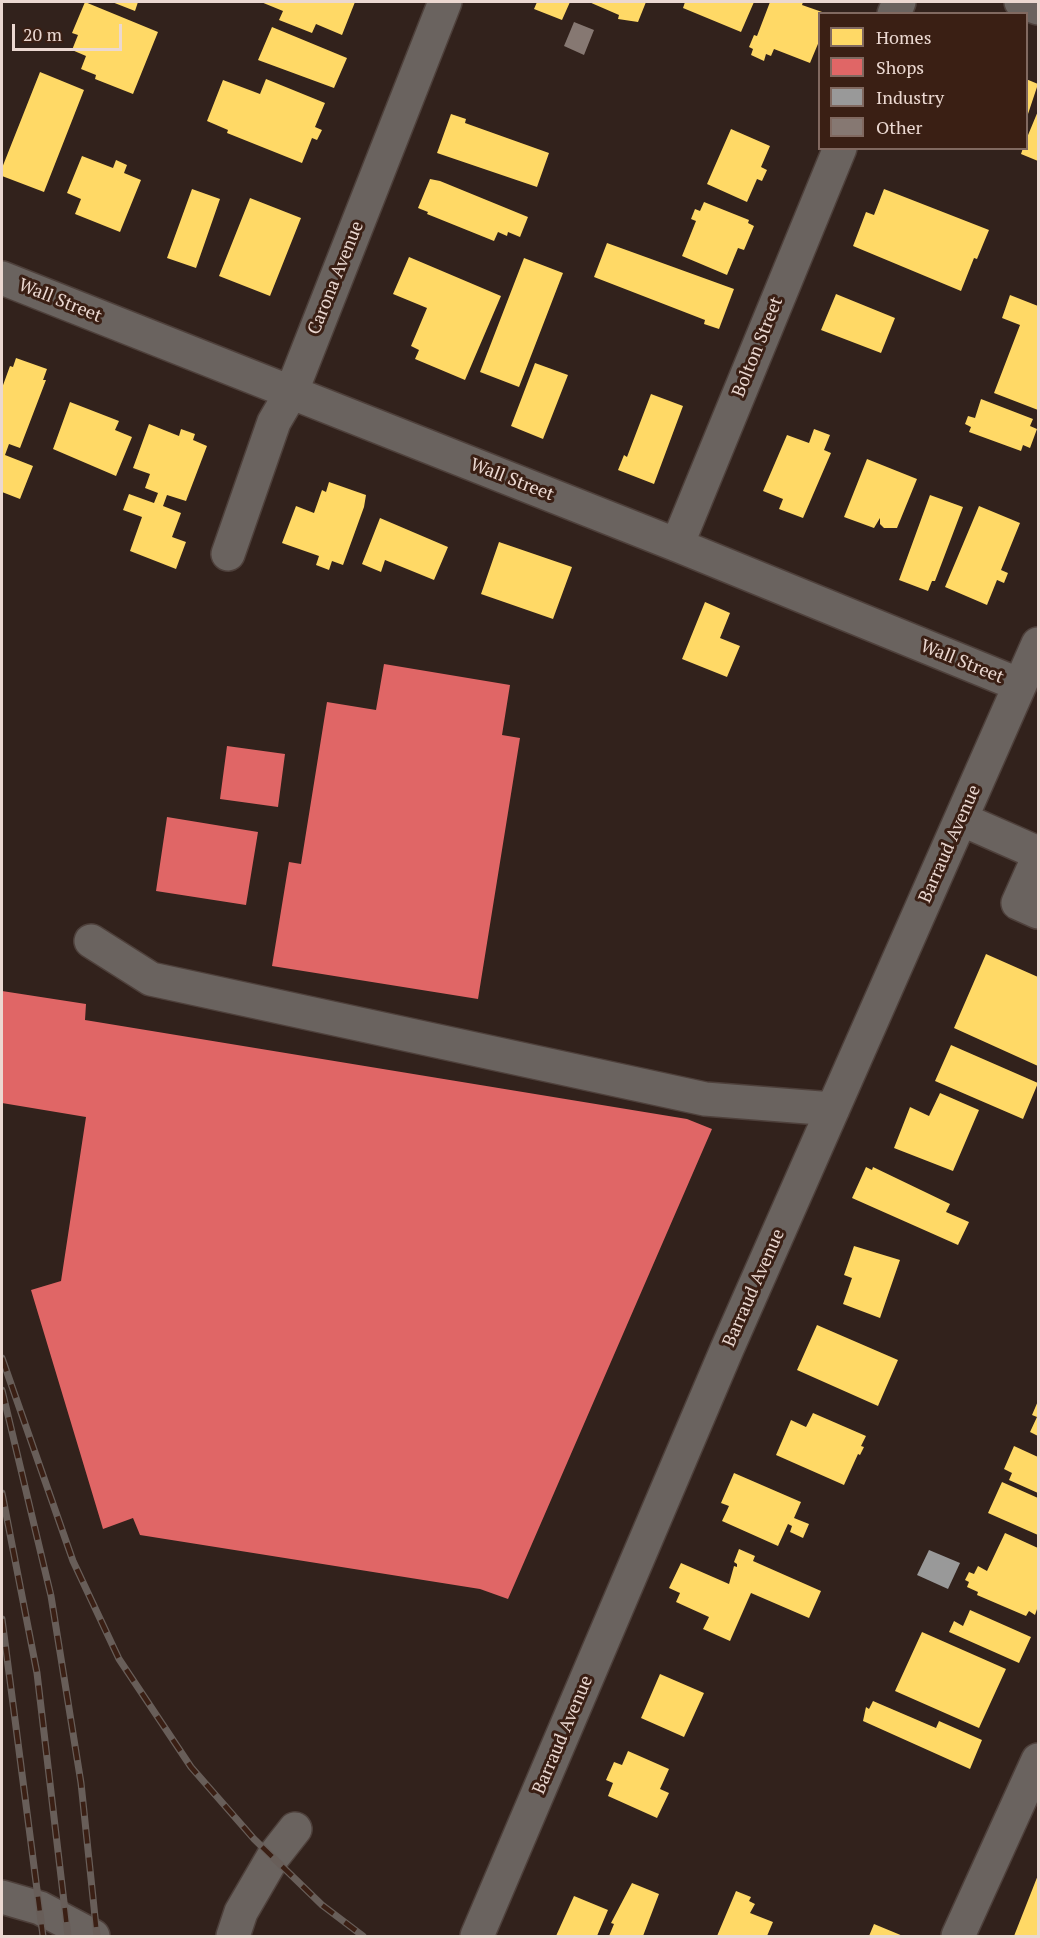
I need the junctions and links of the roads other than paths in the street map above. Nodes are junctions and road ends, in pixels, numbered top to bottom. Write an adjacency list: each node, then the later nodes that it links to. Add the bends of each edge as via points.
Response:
1 (445, 2): 6 (street, Carona Avenue)
2 (1021, 2): 3 (street)
3 (1038, 8)
4 (839, 150): 7 (street, Bolton Street)
5 (2, 278): 6 (street, Wall Street)
6 (291, 393): 7 (street, Wall Street); 8 (street, Carona Avenue, via 274,422)
7 (677, 545): 10 (street, Wall Street)
8 (228, 554)
9 (1038, 644): 10 (street, Barraud Avenue)
10 (1020, 685): 11 (street, Barraud Avenue)
11 (961, 819): 12 (street); 16 (street, Barraud Avenue)
12 (1038, 853)
13 (1038, 858): 14 (street, via 1018,903)
14 (1038, 912)
15 (91, 941): 16 (street, via 151,979 705,1100)
16 (833, 1109): 22 (street, Barraud Avenue)
17 (1038, 1760): 23 (street)
18 (295, 1829): 21 (street, via 273,1857 241,1912)
19 (2, 1897): 20 (street, via 40,1908)
20 (93, 1936)
21 (233, 1936)
22 (477, 1936)
23 (958, 1936)

